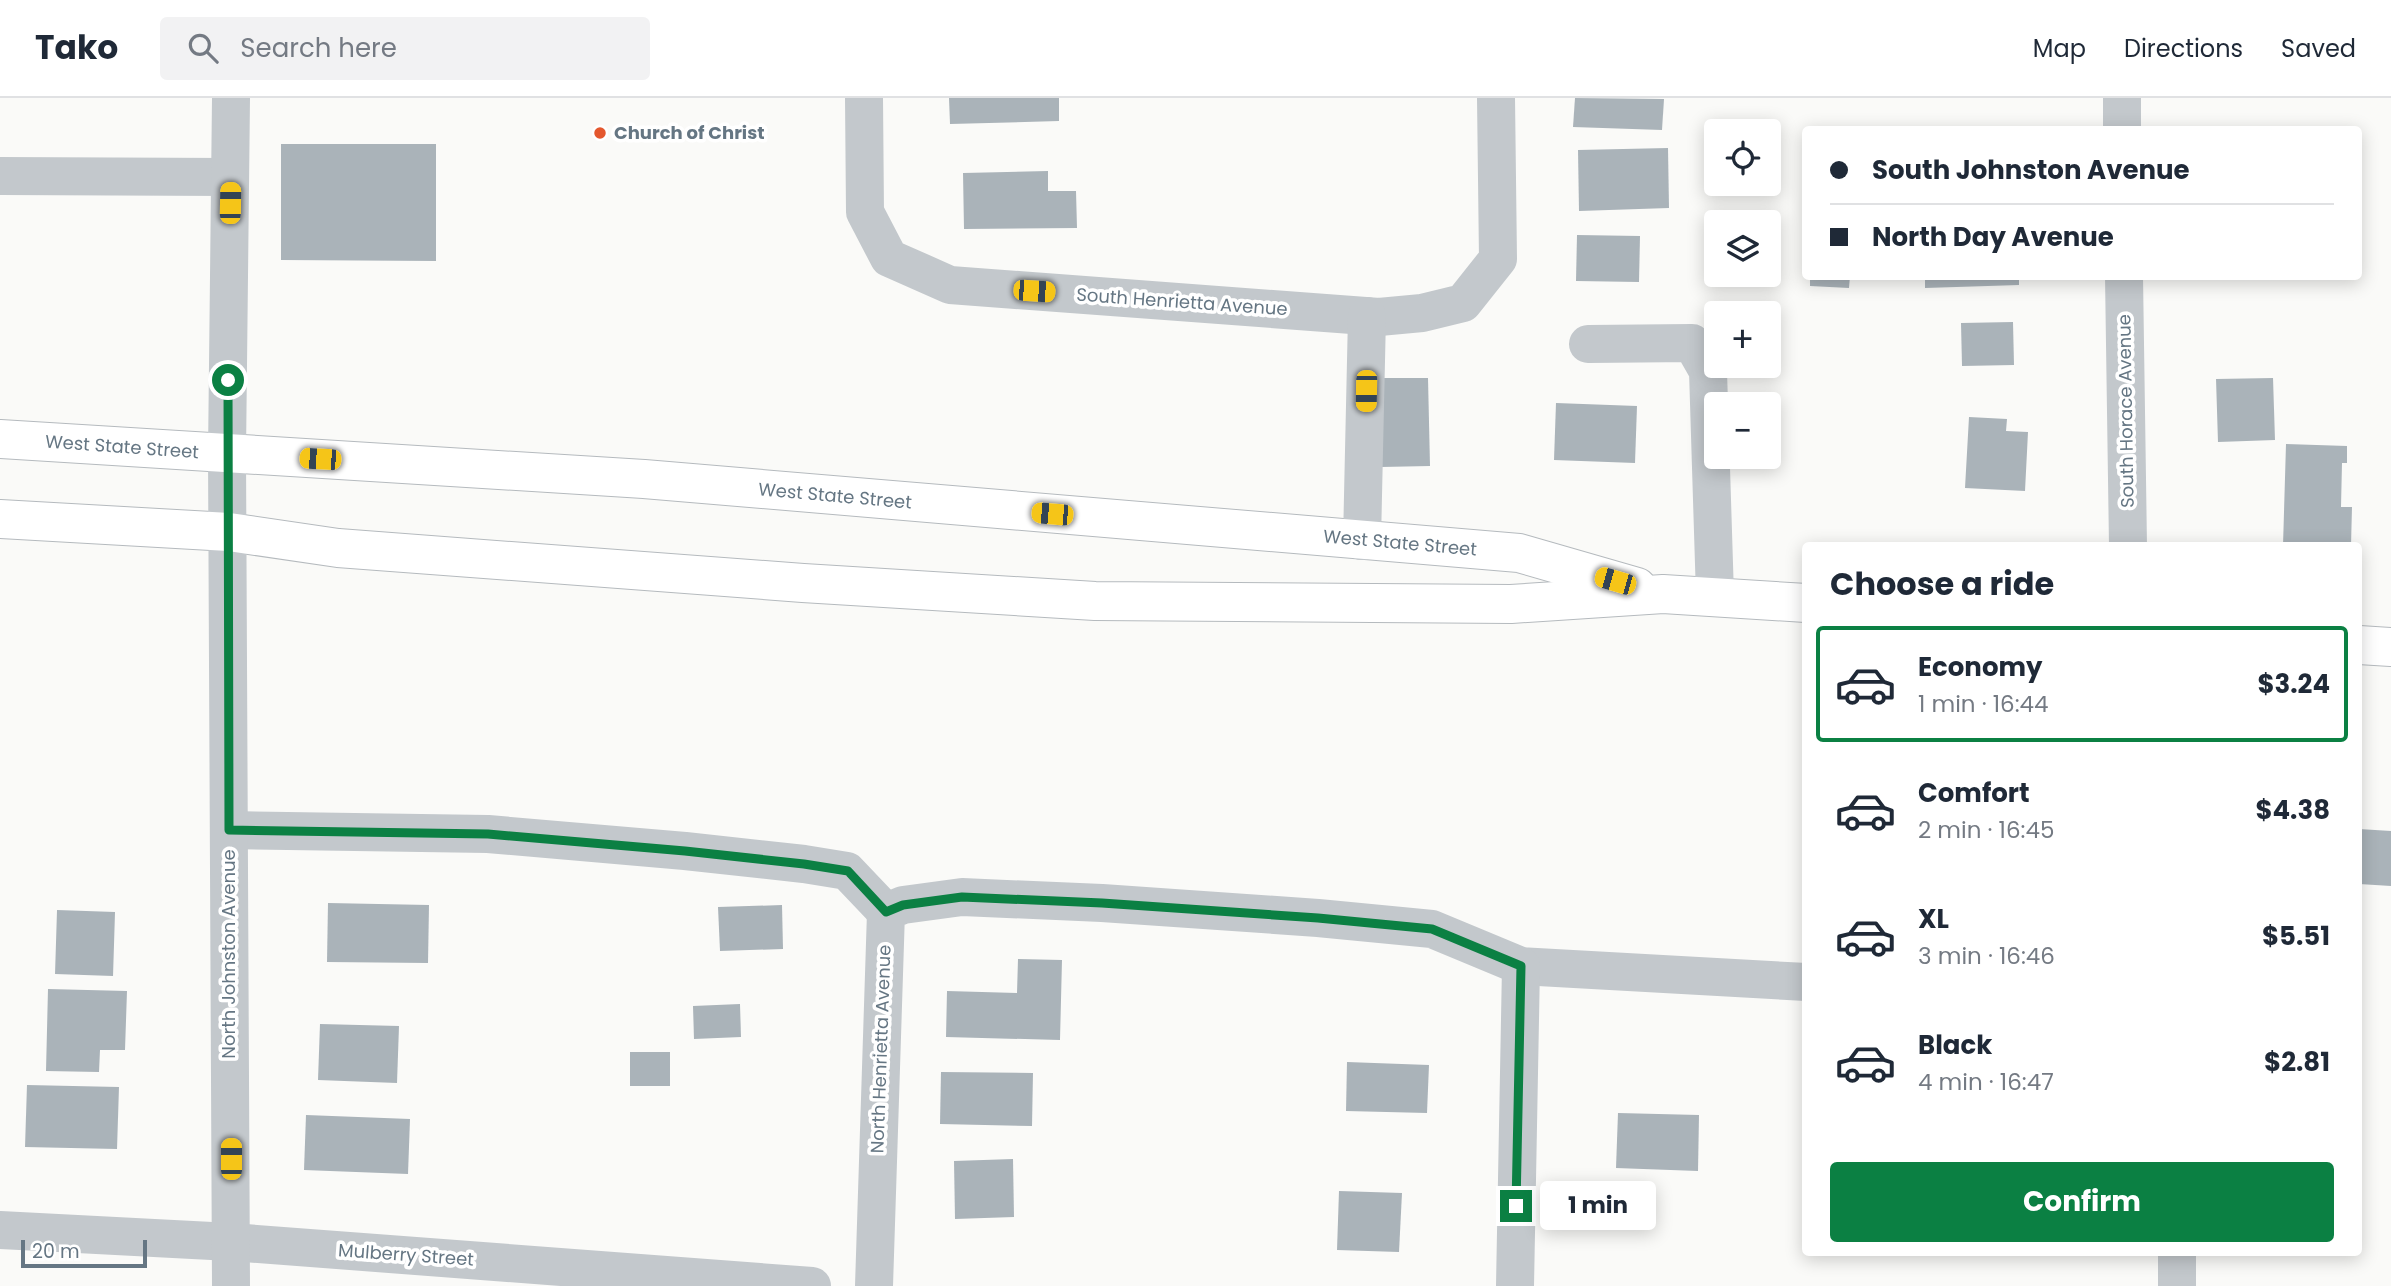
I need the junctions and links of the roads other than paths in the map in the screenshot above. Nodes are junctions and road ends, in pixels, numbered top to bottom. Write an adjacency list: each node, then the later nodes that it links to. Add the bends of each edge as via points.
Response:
1 (231, 98): 7 (street, North Johnston Avenue)
2 (864, 98): 9 (street, South Henrietta Avenue, via 865,212 889,258 950,285)
3 (1496, 98): 9 (street, South Henrietta Avenue, via 1498,259 1463,303 1422,313)
4 (2122, 98): 5 (street)
5 (2122, 126)
6 (0, 176): 7 (street)
7 (230, 177): 12 (street, North Johnston Avenue)
8 (2124, 280): 16 (street, South Horace Avenue)
9 (1367, 316): 15 (street)
10 (1588, 344): 18 (street, via 1692,343 1708,371)
11 (0, 439): 12 (main road, West State Street)
12 (227, 454): 14 (street, North Johnston Avenue); 15 (main road, West State Street, via 644,479)
13 (0, 519): 14 (main road, West State Street)
14 (229, 532): 17 (main road, West State Street, via 338,548 1096,601 1511,604); 22 (street, North Johnston Avenue)
15 (1362, 541): 17 (main road, West State Street, via 1519,553)
16 (2128, 542)
17 (1663, 594): 18 (main road, West State Street)
18 (1715, 597): 19 (main road, West State Street)
19 (1802, 603)
20 (2362, 645): 21 (main road)
21 (2391, 647)
22 (229, 830): 23 (street, via 488,834 804,864 848,871); 27 (street, North Johnston Avenue)
23 (886, 912): 24 (street, via 903,905 962,897 1318,918 1432,929); 31 (street, North Henrietta Avenue)
24 (1521, 966): 25 (street); 32 (street)
25 (1802, 982)
26 (0, 1230): 27 (street, Mulberry Street)
27 (231, 1241): 29 (street, North Johnston Avenue); 30 (street, Mulberry Street)
28 (2177, 1256): 33 (street)
29 (231, 1286)
30 (812, 1286)
31 (874, 1286)
32 (1515, 1286)
33 (2177, 1286)

